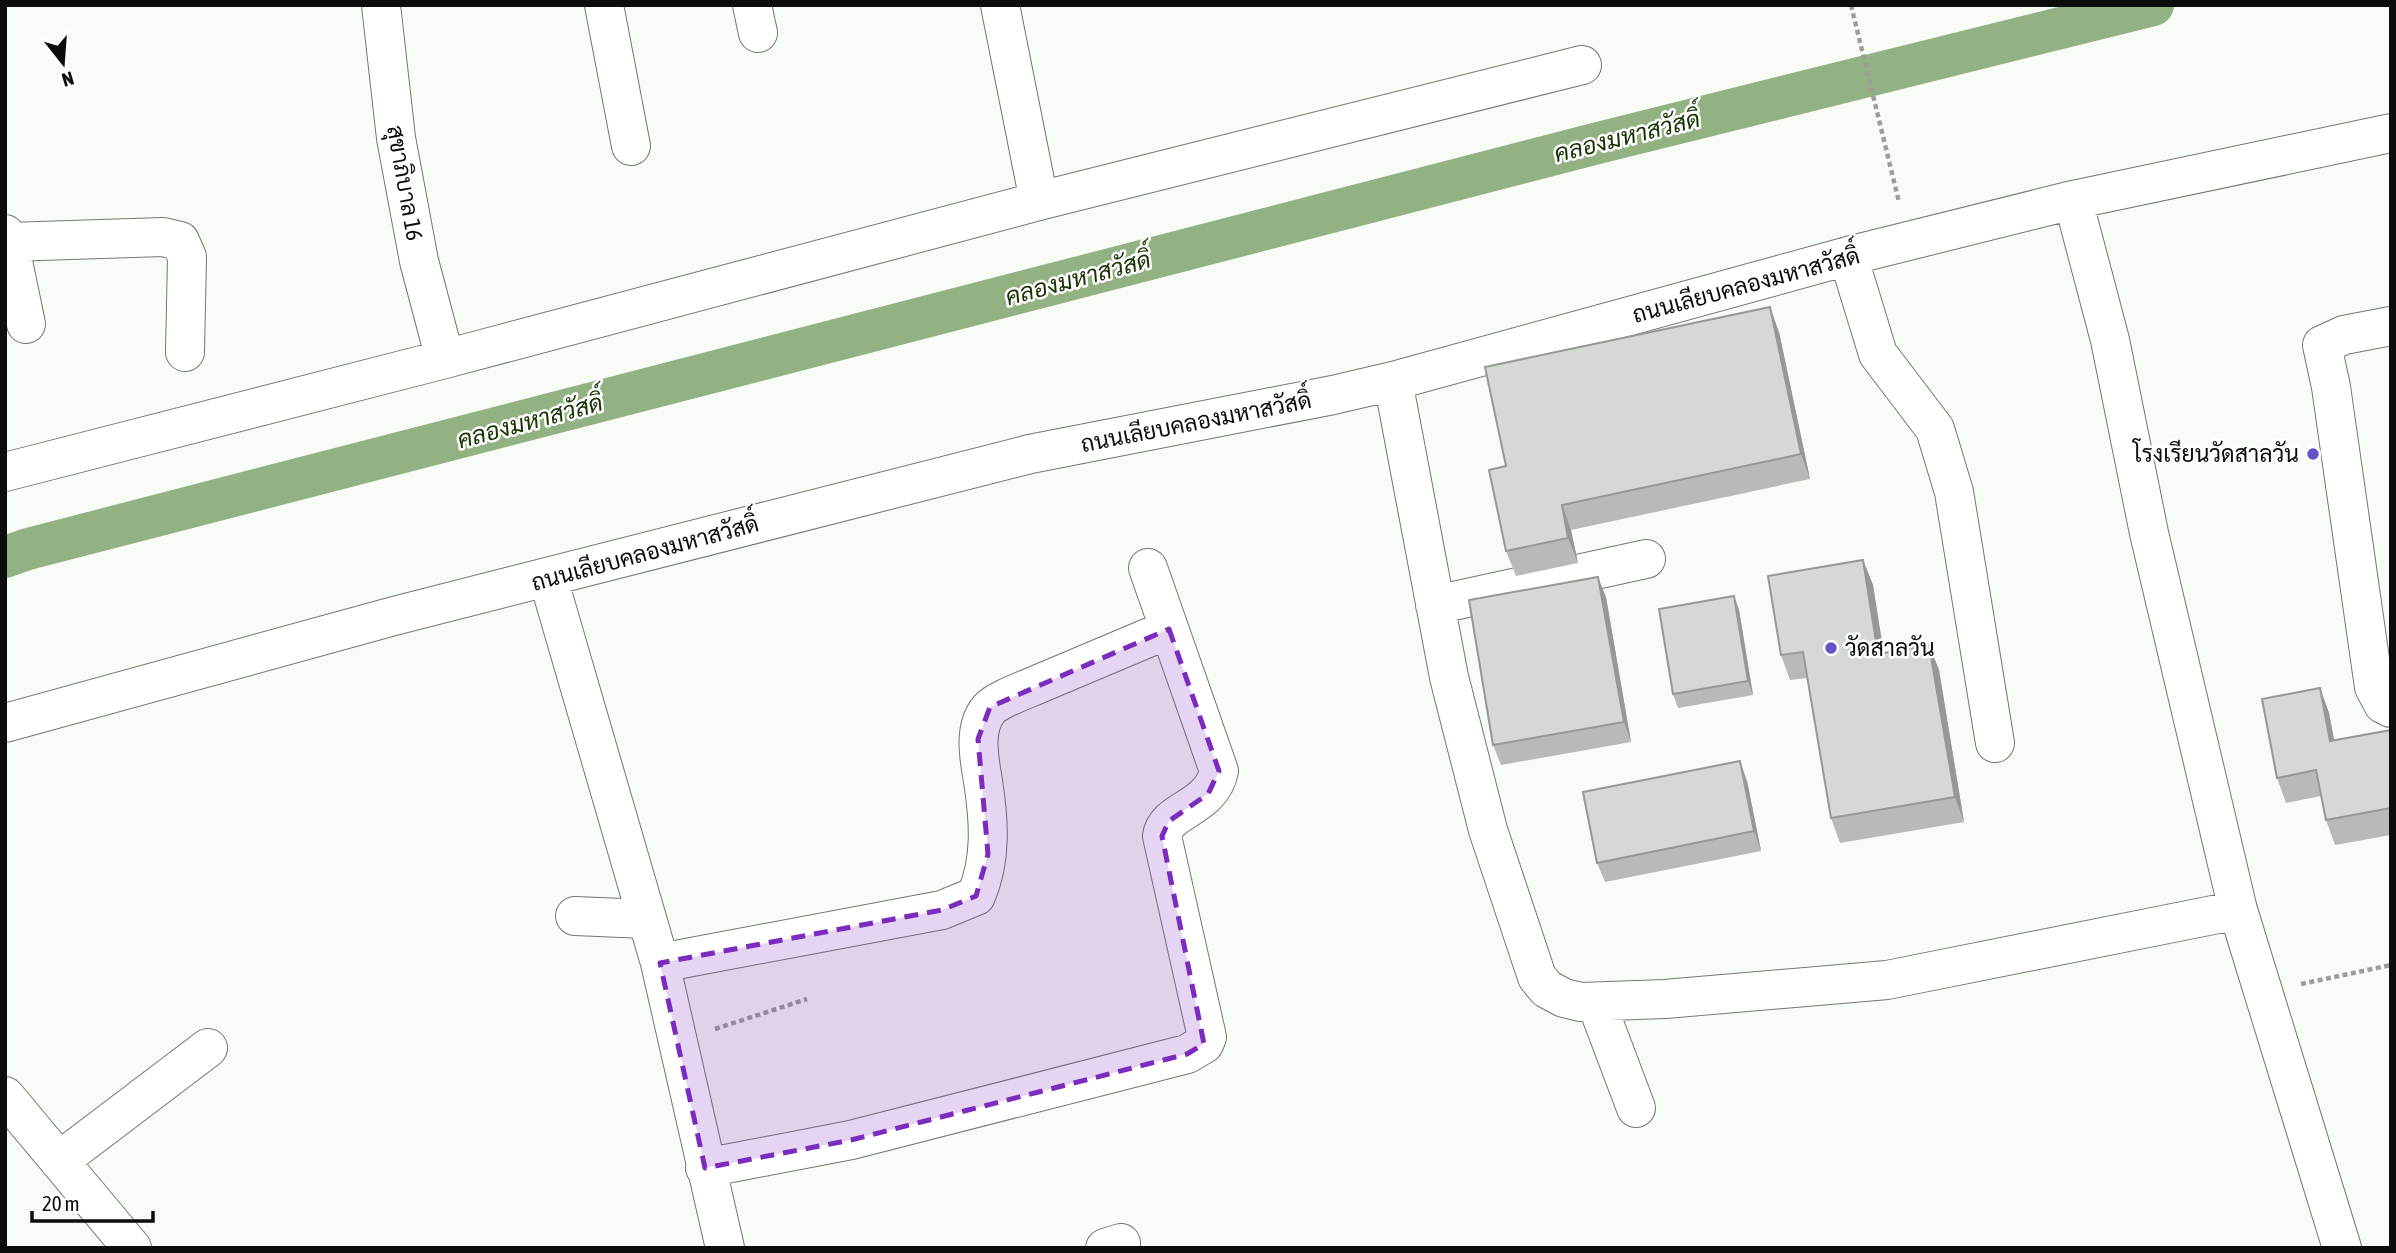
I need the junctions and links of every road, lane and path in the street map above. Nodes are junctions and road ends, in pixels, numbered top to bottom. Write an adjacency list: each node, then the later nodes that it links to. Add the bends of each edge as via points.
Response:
1 (381, 5): 16 (street, สุขาภิบาล 16, via 396,138 419,261)
2 (604, 5): 7 (street)
3 (1000, 5): 10 (street)
4 (1851, 5): 8 (path)
5 (1582, 65): 10 (street)
6 (2391, 133): 9 (street, ถนนเลียบคลองมหาสวัสดิ์)
7 (631, 146)
8 (1894, 182)
9 (2073, 200): 12 (street, ถนนเลียบคลองมหาสวัสดิ์); 27 (street, via 2110,340 2149,533)
10 (1039, 201): 16 (street)
11 (7, 238): 13 (street); 15 (street, via 163,237 180,241 187,257)
12 (1848, 256): 17 (street, ถนนเลียบคลองมหาสวัสดิ์); 26 (street, via 1878,354 1935,429 1954,492)
13 (26, 324)
14 (2391, 326): 24 (street, via 2344,335 2322,345 2374,687 2383,704)
15 (185, 352)
16 (445, 359): 18 (street)
17 (1393, 381): 21 (street, ถนนเลียบคลองมหาสวัสดิ์, via 1030,454); 22 (street)
18 (5, 472)
19 (1646, 559): 22 (street)
20 (1147, 568): 23 (street)
21 (548, 578): 25 (street, ถนนเลียบคลองมหาสวัสดิ์); 29 (street)
22 (1436, 605): 34 (street, via 1449,677 1488,830 1537,977 1564,998)
23 (1169, 629): 30 (street, via 990,707 978,739 988,809 988,854 976,896 942,910); 40 (street, via 1219,771 1209,794 1169,821 1162,836 1207,1037 1204,1044 1188,1054 864,1136)
24 (2391, 708)
25 (5, 723)
26 (1995, 743)
27 (2238, 910): 32 (street); 34 (street, via 1887,980)
28 (575, 916): 29 (street)
29 (646, 919): 30 (street)
30 (660, 963): 35 (street)
31 (2391, 965): 32 (path)
32 (2263, 993): 43 (street)
33 (807, 999): 35 (path)
34 (1595, 1002): 38 (street)
35 (678, 1042): 40 (street)
36 (208, 1048): 39 (street)
37 (5, 1096): 39 (street)
38 (1636, 1108)
39 (60, 1161): 41 (street)
40 (705, 1168): 42 (street)
41 (132, 1248)
42 (724, 1248)
43 (2342, 1248)

